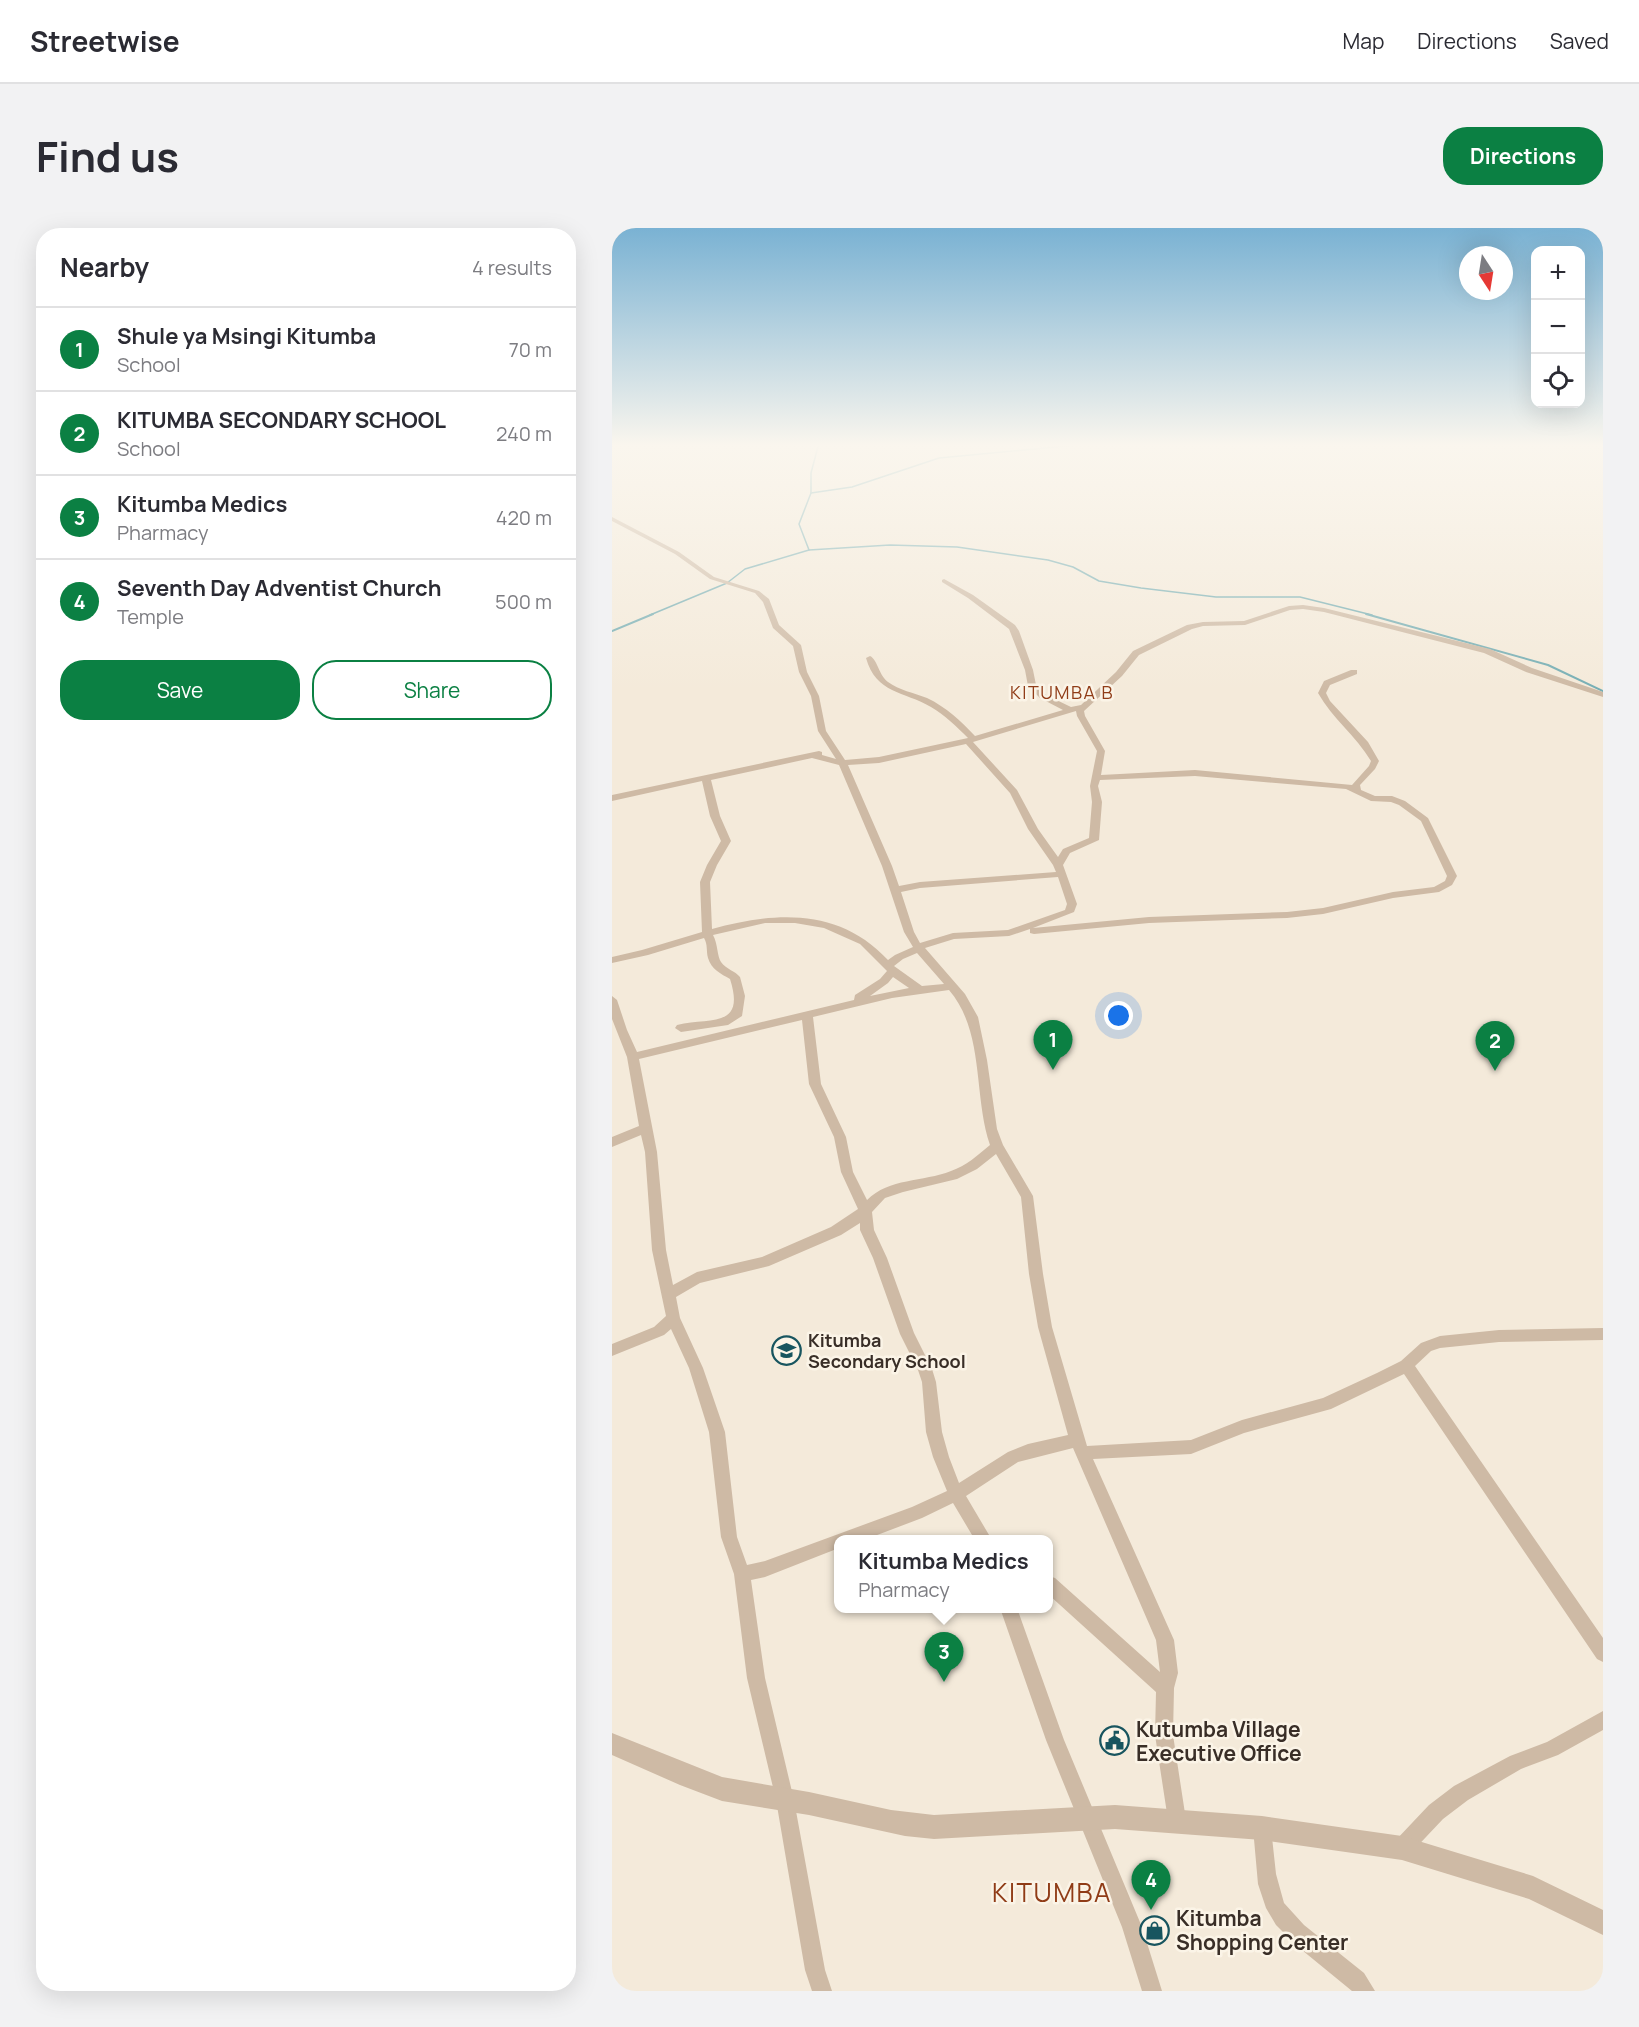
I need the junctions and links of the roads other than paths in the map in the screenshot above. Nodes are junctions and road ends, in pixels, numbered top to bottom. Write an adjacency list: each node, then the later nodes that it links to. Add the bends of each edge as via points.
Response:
1 (624, 525): 9 (street, via 677,553 712,578 757,592 766,601 776,626 797,645 822,730)
2 (944, 581): 6 (street, via 1012,627 1035,690)
3 (870, 658): 8 (street, via 873,673 883,682 935,705)
4 (1354, 672): 14 (street, via 1327,683 1322,693 1375,760 1371,770 1358,780)
5 (1603, 695): 7 (street, via 1487,651 1303,607 1245,623 1190,627 1136,653)
6 (1071, 710): 7 (street); 8 (street)
7 (1081, 711): 12 (street, via 1101,751)
8 (970, 739): 11 (street, via 879,760); 16 (street, via 1014,792)
9 (833, 746): 10 (street); 11 (street)
10 (813, 756): 11 (street); 13 (street)
11 (842, 762): 17 (street)
12 (1096, 778): 14 (street, via 1195,773); 16 (street, via 1094,840 1066,851)
13 (706, 779): 15 (street); 18 (street, via 726,840 705,882)
14 (1357, 790): 19 (street, via 1374,799 1402,802 1425,820 1452,876 1449,883 1436,890 1323,911 1149,920)
15 (612, 798)
16 (1060, 869): 17 (street, via 1032,878); 19 (street, via 1072,904 1069,912)
17 (896, 890): 20 (street, via 909,932)
18 (706, 933): 21 (street); 22 (street, via 769,920 805,919 857,938); 28 (street, via 716,963 735,977 740,992 738,1011 728,1021)
19 (1009, 933): 20 (street, via 952,936)
20 (919, 947): 22 (street, via 898,957); 23 (street)
21 (612, 960)
22 (890, 968): 24 (street); 26 (street, via 884,981)
23 (951, 986): 24 (street); 32 (street, via 964,1002 975,1028 988,1114)
24 (918, 988): 26 (street)
25 (612, 1000): 29 (street)
26 (843, 1006): 27 (street)
27 (807, 1015): 29 (street); 33 (street, via 815,1084 840,1137 847,1172)
28 (681, 1028)
29 (633, 1057): 30 (street)
30 (645, 1128): 31 (street); 34 (street, via 654,1168 659,1250)
31 (612, 1142)
32 (998, 1146): 33 (street, via 953,1176 889,1191); 39 (street, via 1027,1196 1045,1327)
33 (865, 1210): 34 (street, via 848,1226 764,1262 697,1278); 40 (street, via 869,1236 907,1334 925,1369 937,1444)
34 (669, 1294): 35 (street)
35 (673, 1318): 37 (street, via 653,1334); 44 (street, via 713,1418 729,1537)
36 (1603, 1334): 38 (street, via 1451,1340 1426,1347)
37 (612, 1350)
38 (1406, 1365): 39 (street, via 1326,1404 1228,1432 1206,1443 1183,1447); 47 (street)
39 (1080, 1446): 40 (street, via 1028,1451); 48 (street, via 1165,1640 1169,1673)
40 (956, 1494): 41 (street); 42 (street)
41 (854, 1535)
42 (982, 1535)
43 (834, 1542): 44 (street)
44 (743, 1580): 51 (street, via 756,1678)
45 (1053, 1588): 48 (street)
46 (1010, 1613): 52 (street, via 1055,1740)
47 (1603, 1653)
48 (1165, 1689): 53 (street, via 1164,1735)
49 (1603, 1720): 55 (street, via 1461,1793 1436,1812)
50 (612, 1744): 51 (street, via 723,1790)
51 (785, 1800): 52 (street, via 904,1825 934,1827); 57 (street)
52 (1088, 1818): 53 (street); 58 (street)
53 (1177, 1820): 54 (street)
54 (1262, 1828): 55 (street); 59 (street, via 1268,1880 1281,1915 1334,1964 1355,1977)
55 (1402, 1848): 56 (street, via 1533,1888)
56 (1603, 1923)
57 (822, 1991)
58 (1152, 1991)
59 (1365, 1991)

